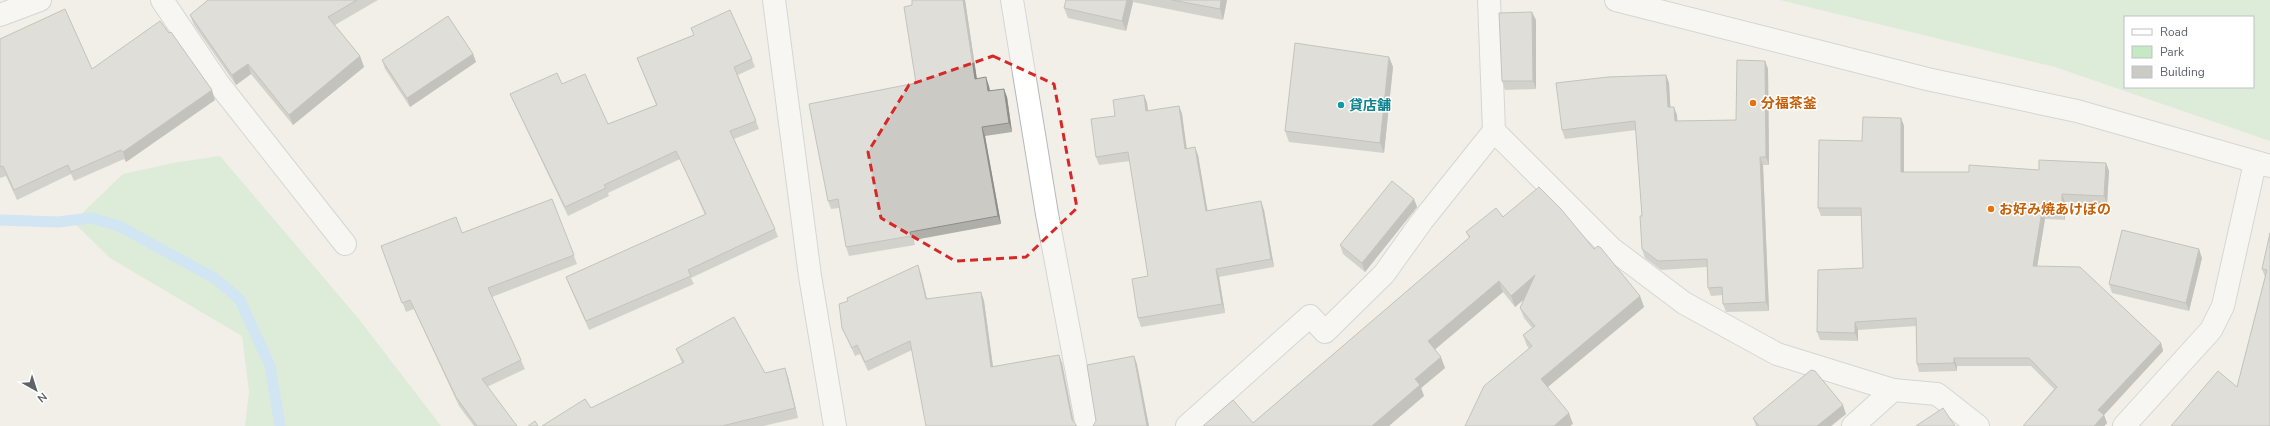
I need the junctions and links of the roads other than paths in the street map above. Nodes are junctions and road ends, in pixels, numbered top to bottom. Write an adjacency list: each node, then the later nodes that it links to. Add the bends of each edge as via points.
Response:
1 (40, 0): 7 (street)
2 (162, 0): 10 (street, via 218,83)
3 (774, 0): 12 (street, via 810,276)
4 (1012, 0): 13 (street, via 1047,214)
5 (1489, 0): 8 (street)
6 (1616, 0): 9 (street, via 1927,79 2077,111)
7 (0, 15)
8 (1494, 132): 11 (street, via 1611,248 1684,303 1777,354); 14 (street, via 1422,221 1384,274 1325,332 1310,316)
9 (2262, 165): 17 (street, via 2223,306 2211,330)
10 (345, 244)
11 (1893, 390): 15 (street); 16 (street, via 1937,394)
12 (835, 426)
13 (1087, 426)
14 (1187, 426)
15 (1853, 426)
16 (1978, 426)
17 (2124, 426)

